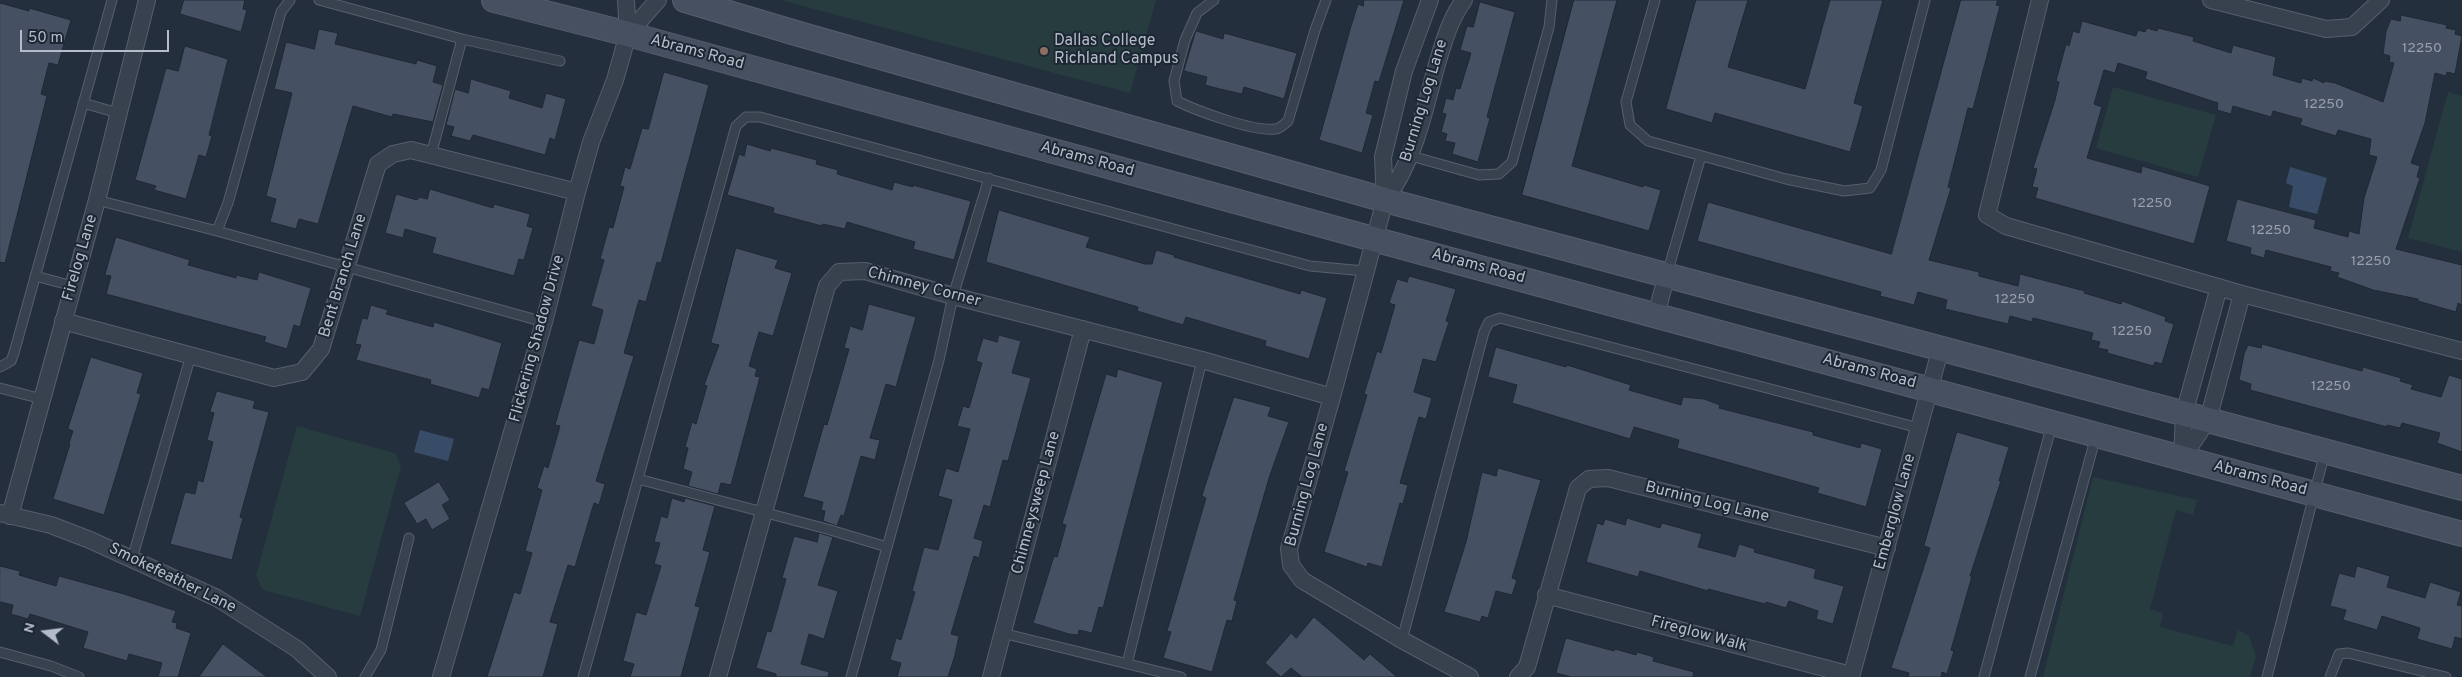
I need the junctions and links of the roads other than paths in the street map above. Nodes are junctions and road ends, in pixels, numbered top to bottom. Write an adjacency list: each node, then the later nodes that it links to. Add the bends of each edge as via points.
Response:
1 (112, 0): 24 (lane)
2 (147, 0): 25 (street, Firelog Lane)
3 (290, 0): 33 (lane, via 281,12 228,203)
4 (319, 0): 22 (lane)
5 (494, 0): 20 (main road, Abrams Road)
6 (626, 0): 20 (street, Flickering Shadow Drive)
7 (658, 0): 20 (street)
8 (685, 0): 21 (main road)
9 (732, 0): 21 (main road, via 751,14)
10 (1214, 0): 11 (lane, via 1197,13 1185,40 1174,81 1177,100 1194,110 1263,130 1278,129 1288,121)
11 (1326, 0)
12 (1430, 0): 32 (street, Burning Log Lane, via 1404,71 1383,158)
13 (1464, 0): 27 (street, Burning Log Lane, via 1446,32)
14 (1552, 0): 27 (lane, via 1549,26 1512,162 1499,174 1479,174)
15 (1655, 0): 28 (lane, via 1626,102 1630,125 1648,141)
16 (1925, 0): 28 (lane, via 1881,170 1870,188 1844,191)
17 (2040, 0): 40 (street, via 1987,215 2006,226)
18 (2210, 0): 19 (street, via 2326,29 2352,28)
19 (2381, 0)
20 (628, 34): 30 (street, Flickering Shadow Drive); 34 (main road, Abrams Road)
21 (799, 34): 32 (main road)
22 (462, 39): 23 (lane); 26 (lane)
23 (560, 61)
24 (83, 104): 25 (lane); 38 (lane)
25 (118, 113): 31 (street, Firelog Lane)
26 (430, 154): 30 (street, Bent Branch Lane); 35 (street, Bent Branch Lane, via 411,150 393,154 378,164)
27 (1411, 156): 32 (street, Burning Log Lane)
28 (1701, 156): 37 (lane)
29 (989, 178): 36 (lane, via 1310,266); 42 (lane); 63 (lane, via 760,117 746,117 736,126)
30 (576, 192): 45 (street, Flickering Shadow Drive)
31 (97, 200): 33 (lane); 39 (street, Firelog Lane)
32 (1385, 200): 34 (street, Burning Log Lane); 37 (main road)
33 (217, 231): 35 (lane)
34 (1373, 239): 36 (street, Burning Log Lane); 43 (main road, Abrams Road)
35 (346, 267): 45 (lane); 49 (street, Bent Branch Lane, via 321,349 302,372 274,378)
36 (1365, 271): 54 (street, Burning Log Lane)
37 (1667, 274): 43 (street); 47 (main road)
38 (36, 276): 39 (lane); 51 (lane, via 14,353 10,361)
39 (73, 286): 44 (street, Firelog Lane)
40 (2219, 288): 41 (street); 56 (street)
41 (2242, 294): 48 (street); 57 (street)
42 (953, 296): 46 (street, Chimney Corner); 66 (street, Chimney Corner, via 865,271 839,272 827,286); 70 (lane, via 939,360)
43 (1656, 315): 53 (main road, Abrams Road)
44 (63, 321): 49 (street, Bent Branch Lane); 55 (street, Firelog Lane)
45 (544, 322): 82 (street, Flickering Shadow Drive)
46 (1083, 328): 50 (street, Chimney Corner); 74 (street, Chimneysweep Lane)
47 (1940, 347): 53 (street, Emberglow Lane); 56 (main road)
48 (2462, 351)
49 (191, 355): 72 (lane)
50 (1202, 360): 54 (street, Chimney Corner); 77 (lane)
51 (0, 367)
52 (0, 388): 55 (lane)
53 (1930, 388): 58 (main road, Abrams Road); 59 (street, Emberglow Lane)
54 (1332, 397): 75 (street, Burning Log Lane, via 1289,549 1291,565 1302,580)
55 (42, 399): 67 (street, Firelog Lane)
56 (2184, 414): 57 (main road); 62 (street)
57 (2208, 420): 61 (main road); 62 (street)
58 (2053, 422): 60 (main road, Abrams Road); 90 (lane)
59 (1919, 428): 71 (street, Emberglow Lane); 75 (lane, via 1500,318 1489,322)
60 (2097, 434): 62 (main road, Abrams Road); 91 (lane)
61 (2325, 452): 64 (main road); 65 (lane)
62 (2182, 458): 65 (main road, Abrams Road)
63 (638, 479): 66 (lane); 83 (lane)
64 (2462, 488)
65 (2314, 494): 68 (main road, Abrams Road); 92 (lane)
66 (764, 513): 70 (lane); 84 (street, Chimney Corner)
67 (5, 515): 72 (street, Smokefeather Lane, via 50,525)
68 (2462, 534)
69 (409, 538): 81 (lane, via 381,650)
70 (887, 547): 85 (lane)
71 (1887, 548): 73 (street, Burning Log Lane, via 1608,478 1588,479 1578,488); 78 (street, Emberglow Lane)
72 (132, 559): 80 (street, Smokefeather Lane, via 217,598 297,649)
73 (1546, 596): 78 (street, Fireglow Walk); 89 (street, Burning Log Lane, via 1527,666)
74 (1002, 633): 77 (lane); 86 (street, Chimneysweep Lane)
75 (1402, 640): 88 (street, Burning Log Lane)
76 (0, 652): 79 (lane)
77 (1127, 664): 87 (lane)
78 (1853, 676)
79 (79, 677)
80 (328, 677)
81 (365, 677)
82 (441, 677)
83 (583, 677)
84 (718, 677)
85 (851, 677)
86 (991, 677)
87 (1181, 677)
88 (1470, 677)
89 (1518, 677)
90 (1984, 677)
91 (2030, 677)
92 (2267, 677)
93 (2330, 677): 94 (lane, via 2339,654 2348,653)
94 (2446, 677)

